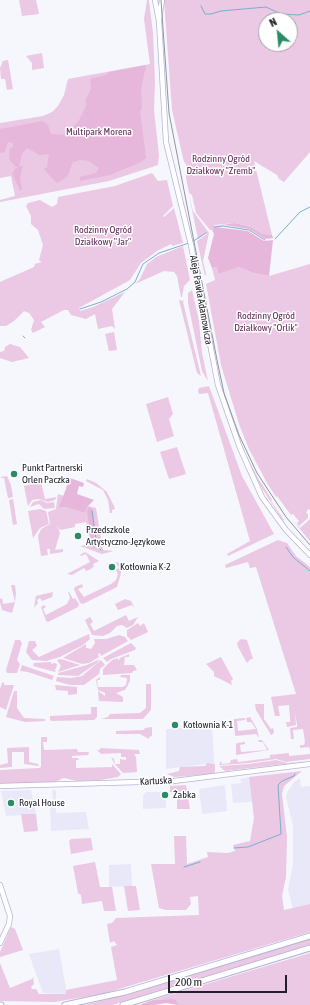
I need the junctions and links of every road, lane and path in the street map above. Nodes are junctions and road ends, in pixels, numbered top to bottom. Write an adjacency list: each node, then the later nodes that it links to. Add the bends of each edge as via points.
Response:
1 (155, 0): 3 (main road, Aleja Pawła Adamowicza)
2 (162, 0): 3 (main road, Aleja Pawła Adamowicza)
3 (159, 21): 4 (main road, Aleja Pawła Adamowicza, via 166,142 190,238 218,385 255,483 289,534)
4 (310, 556)
5 (310, 764): 6 (main road, Kartuska, via 182,780)
6 (0, 786)
7 (0, 885): 9 (main road, via 10,916)
8 (310, 936): 11 (main road, via 125,992)
9 (0, 943)
10 (310, 948): 12 (main road)
11 (65, 1005)
12 (123, 1005)

